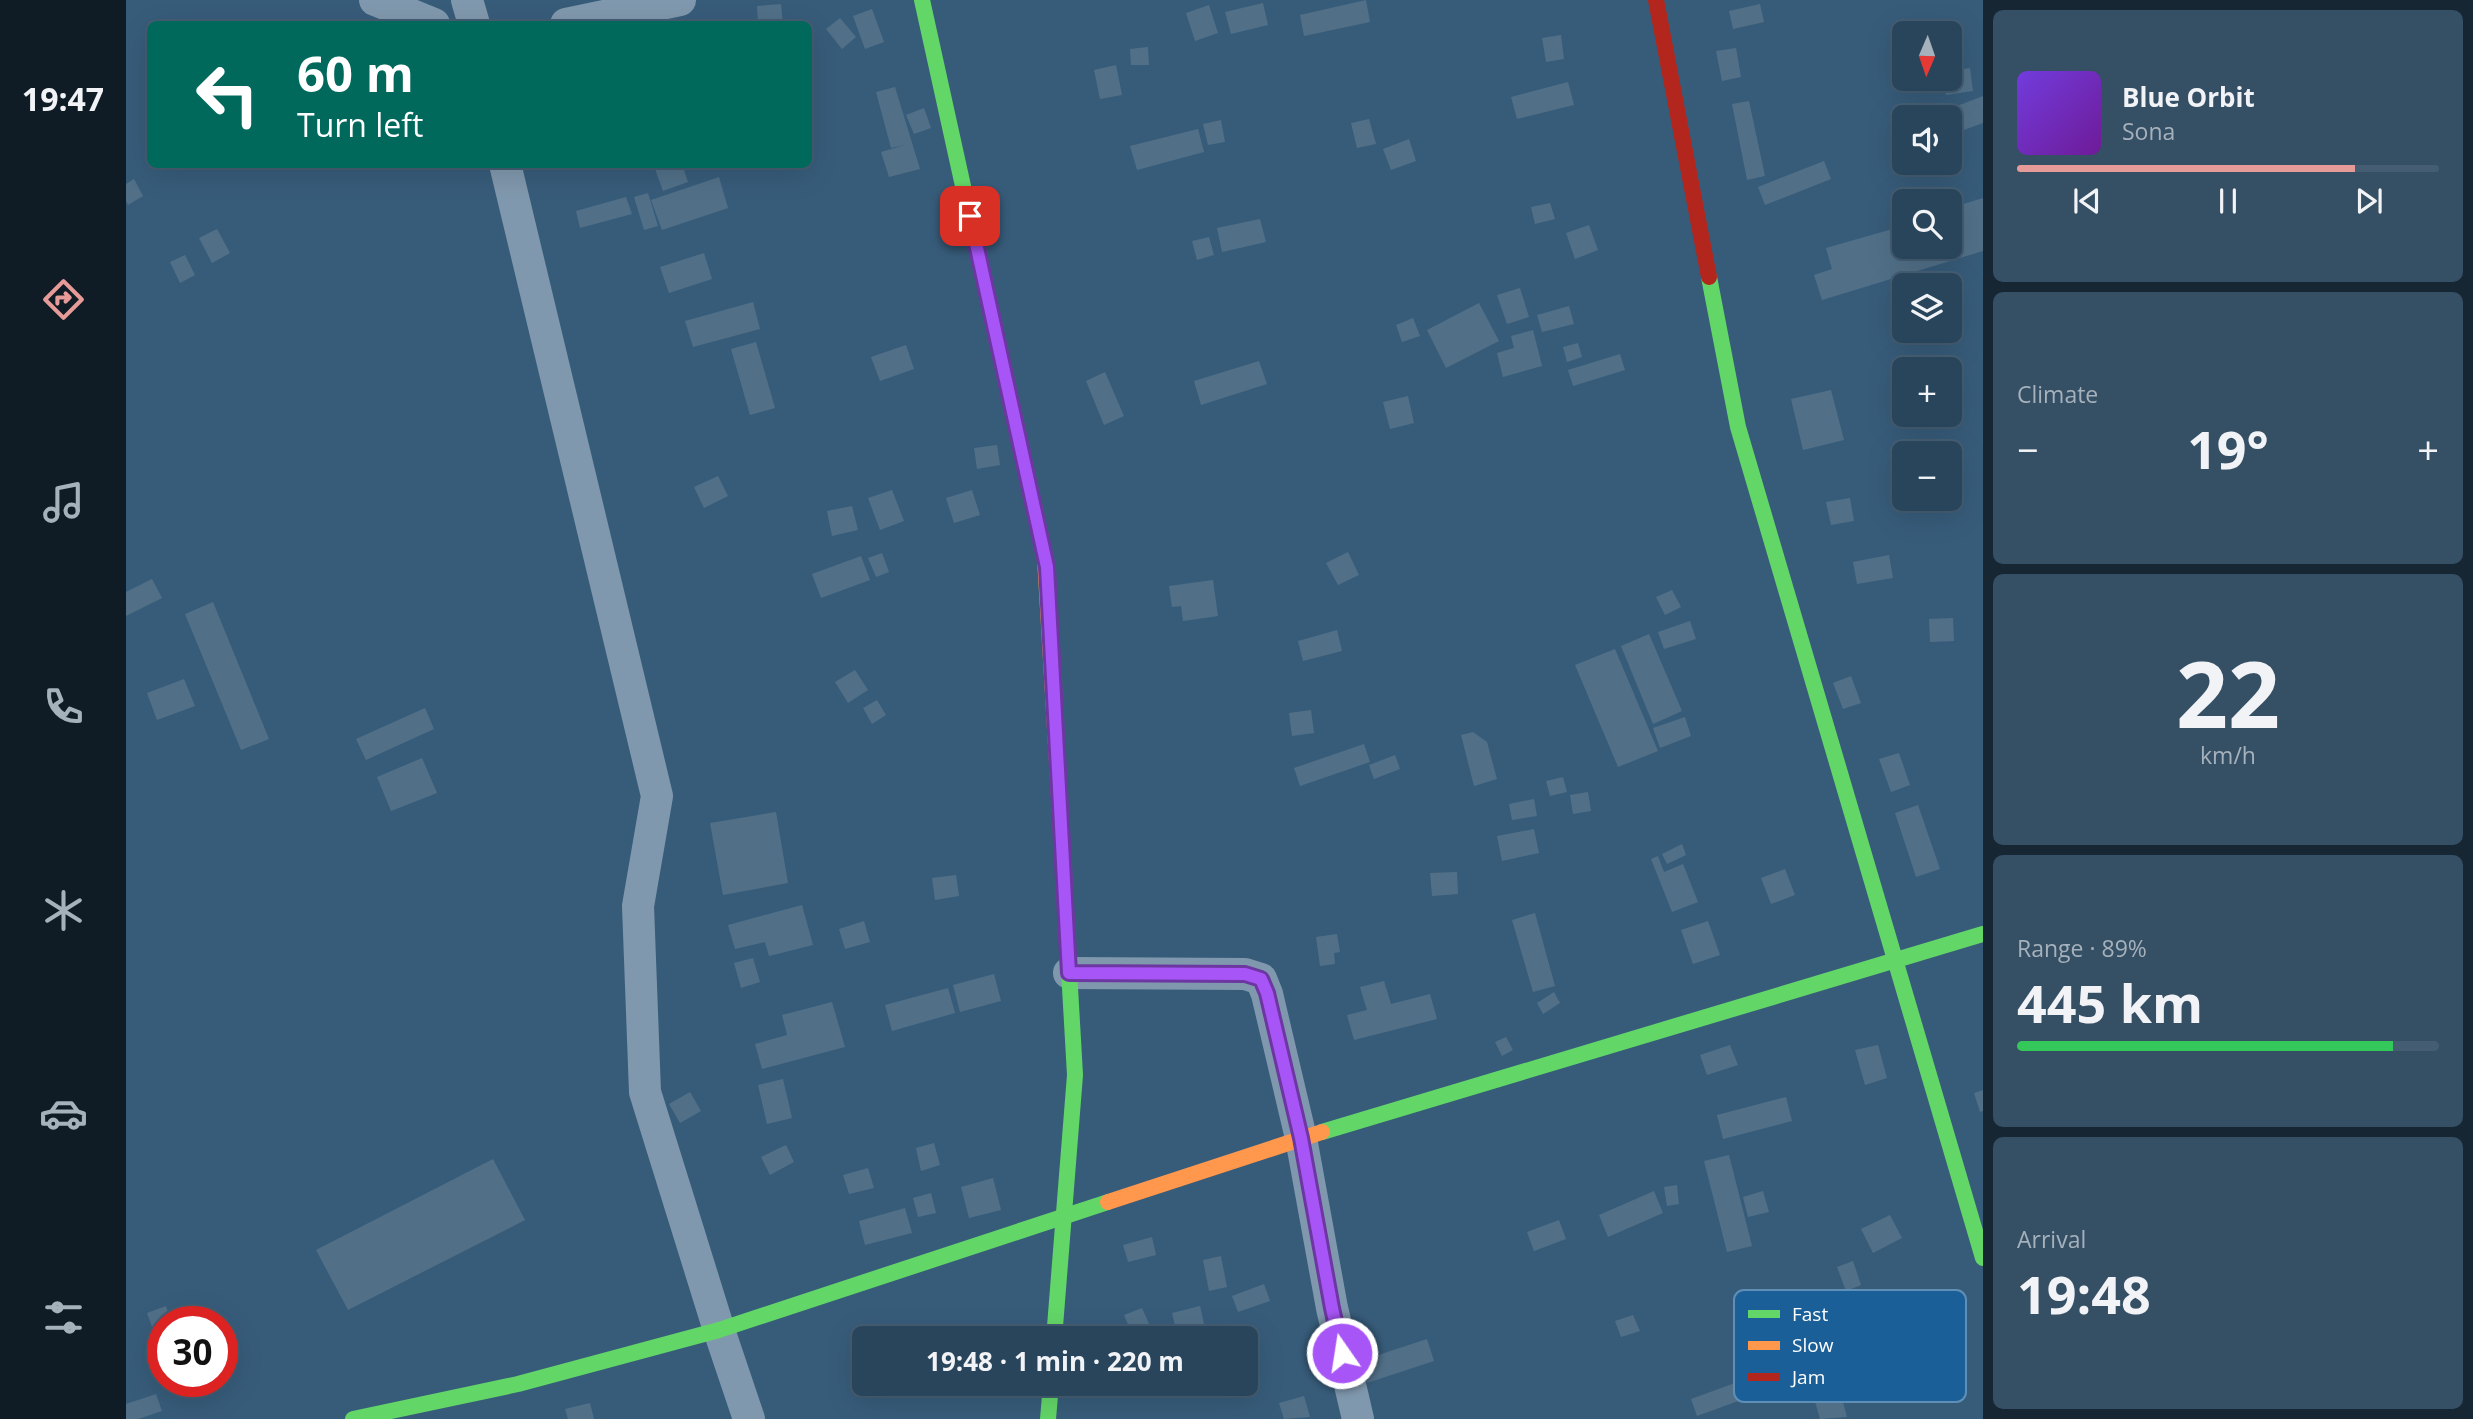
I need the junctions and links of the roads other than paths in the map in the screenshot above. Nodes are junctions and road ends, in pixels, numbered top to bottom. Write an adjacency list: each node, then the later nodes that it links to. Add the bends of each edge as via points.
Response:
1 (375, 0): 6 (street)
2 (467, 0): 7 (street)
3 (680, 0): 8 (street)
4 (922, 0): 12 (street, via 1047,567)
5 (1656, 0): 11 (street, via 1738,427)
6 (427, 21)
7 (473, 21)
8 (580, 21)
9 (506, 168): 17 (street, via 657,796 638,906 645,1092)
10 (1983, 934): 11 (street)
11 (1895, 961): 13 (street); 15 (street)
12 (1069, 973): 13 (street, via 1245,974 1261,979); 14 (street, via 1076,1075)
13 (1301, 1138): 14 (street); 22 (street)
14 (1064, 1216): 16 (street); 17 (street)
15 (1983, 1258)
16 (1055, 1326)
17 (719, 1330): 19 (street, via 518,1384); 20 (street)
18 (1050, 1396): 21 (street)
19 (353, 1419)
20 (750, 1419)
21 (1048, 1419)
22 (1358, 1419)

